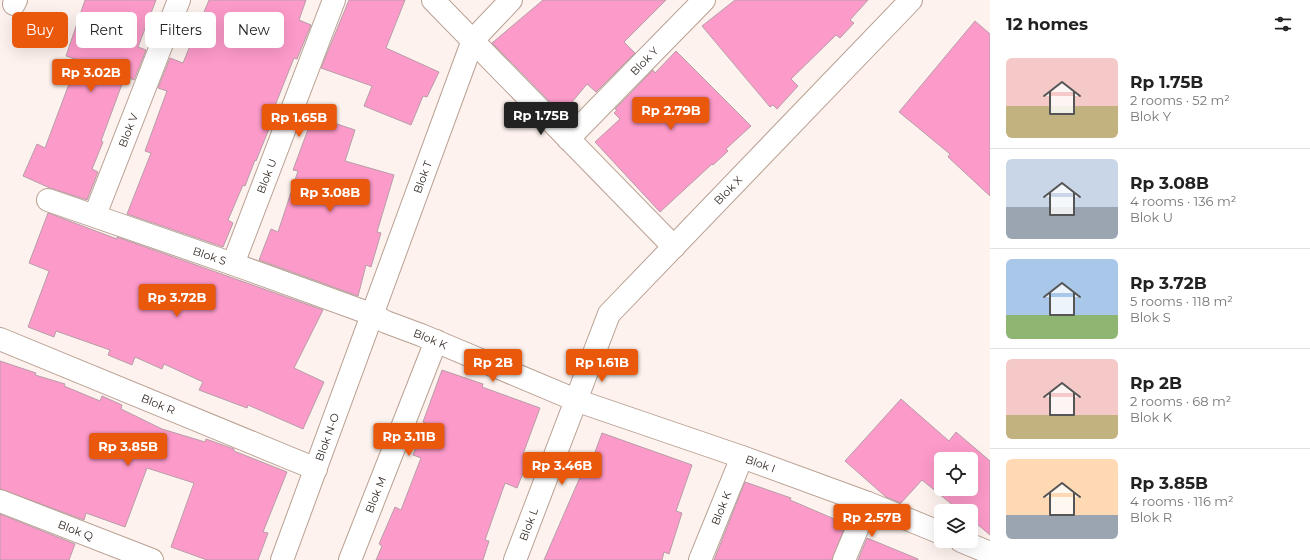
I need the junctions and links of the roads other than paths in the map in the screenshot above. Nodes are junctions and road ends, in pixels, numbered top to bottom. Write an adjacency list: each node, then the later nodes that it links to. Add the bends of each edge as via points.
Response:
1 (179, 0): 10 (street, Blok V)
2 (334, 0): 12 (street, Blok U)
3 (433, 0): 7 (street)
4 (511, 0): 7 (street)
5 (704, 0): 8 (street, Blok Y)
6 (911, 0): 11 (street, Blok X)
7 (473, 40): 8 (street); 13 (street, Blok T)
8 (568, 139): 11 (street)
9 (48, 200): 10 (street, Blok S)
10 (95, 215): 12 (street, Blok S)
11 (674, 247): 16 (street, Blok X, via 609,314)
12 (233, 264): 13 (street, Blok S)
13 (378, 318): 14 (street, Blok K); 18 (street, Blok N-O)
14 (428, 338): 16 (street, Blok K); 26 (street, Blok M)
15 (0, 339): 18 (street, Blok R)
16 (578, 401): 17 (street, Blok I); 27 (street, Blok L)
17 (742, 457): 20 (street, Blok I); 28 (street, Blok K)
18 (316, 469): 25 (street, Blok N-O)
19 (0, 502): 24 (street, Blok Q)
20 (868, 503): 21 (street, Blok I); 29 (street)
21 (934, 530)
22 (978, 548): 23 (street)
23 (990, 553)
24 (152, 560)
25 (282, 560)
26 (350, 560)
27 (515, 560)
28 (700, 560)
29 (844, 560)

